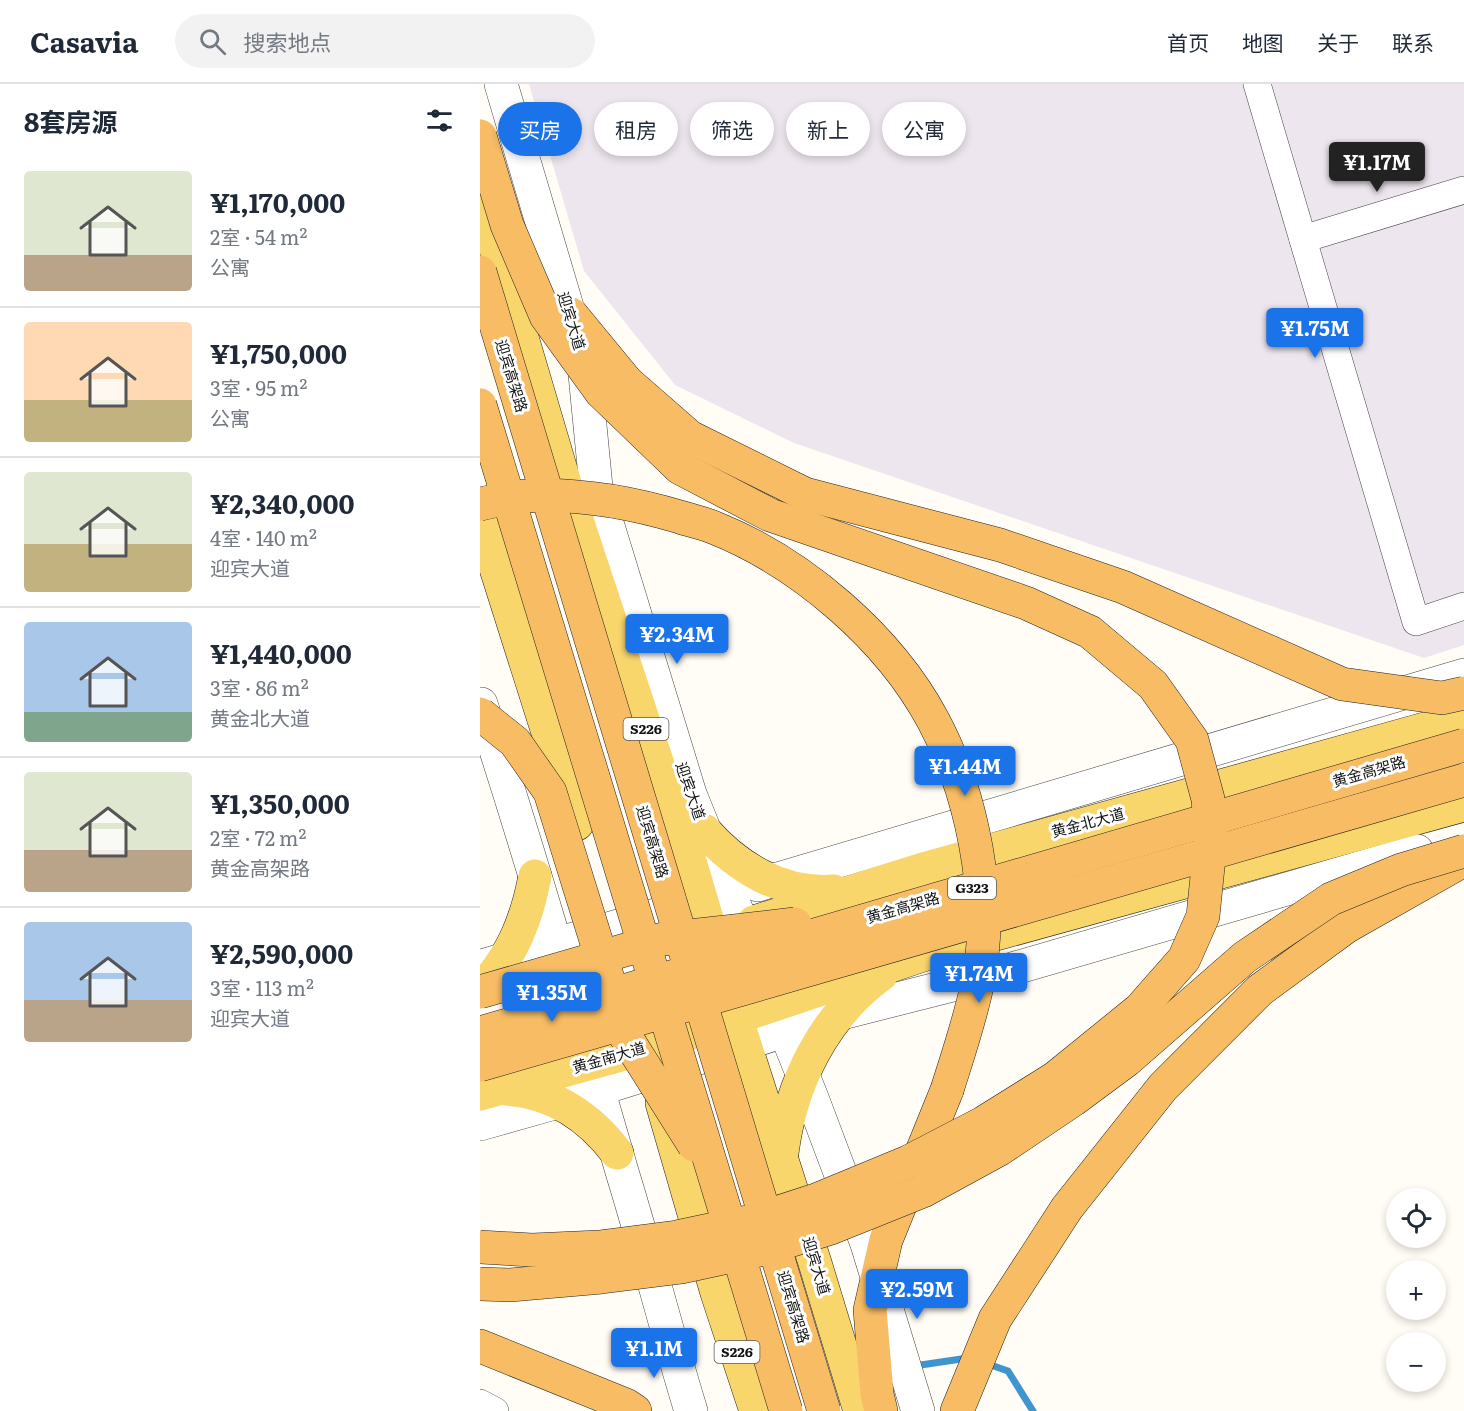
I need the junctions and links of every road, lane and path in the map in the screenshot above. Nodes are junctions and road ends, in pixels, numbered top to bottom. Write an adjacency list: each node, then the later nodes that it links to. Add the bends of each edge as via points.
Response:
1 (501, 84): 21 (street, 迎宾大道, via 584,364 596,487)
2 (1257, 84): 7 (street)
3 (480, 136): 6 (highway, bridge)
4 (1464, 190): 7 (street)
5 (480, 195): 28 (main road, 迎宾大道 / S226, via 566,487)
6 (507, 225): 14 (highway, bridge, via 583,331 627,382 690,436 805,494 1000,545 1123,587 1342,684 1442,698); 52 (highway, bridge, via 546,316 601,392 680,468 770,515 1026,603 1090,632 1153,685 1192,740 1208,799 1211,837 1203,915 1184,959 1140,1009 1055,1078 983,1123 908,1162 816,1200 748,1222 677,1237 599,1247)
7 (1303, 239): 12 (street, via 1416,622)
8 (480, 272): 61 (highway, 迎宾高架路, bridge)
9 (480, 405): 51 (highway, bridge)
10 (480, 504): 63 (highway, bridge, via 524,496 580,496 638,505 715,528 778,560 841,607 894,661 933,720 959,779 975,840 983,903 983,953 976,996 950,1079 886,1240 870,1310)
11 (480, 518): 30 (main road, S226)
12 (1464, 606)
13 (1464, 675): 26 (street)
14 (1464, 693)
15 (480, 702): 25 (street)
16 (480, 714): 51 (highway, bridge, via 515,742 550,792 626,1037)
17 (1464, 718): 27 (main road, 黄金北大道)
18 (1464, 745): 29 (highway, 黄金高架路 / G323, bridge)
19 (1464, 780): 46 (highway, G323, bridge)
20 (1464, 806): 34 (main road)
21 (704, 830): 26 (main road, via 730,857); 28 (street, 迎宾大道)
22 (1464, 837): 39 (street, via 988,976)
23 (1464, 851): 53 (highway, bridge, via 1401,870 1331,899 1245,957 1127,1060 1073,1100 1000,1149 923,1191 831,1228 760,1250 682,1267 602,1278)
24 (1464, 860): 65 (highway, via 1346,927 1260,990 1163,1087 1067,1208 995,1319)
25 (535, 876): 32 (street); 33 (main road, via 515,942)
26 (771, 881): 27 (main road, via 824,892); 28 (street)
27 (865, 887): 31 (main road, 黄金北大道)
28 (716, 897): 30 (street); 31 (main road, 迎宾大道 / S226)
29 (883, 914): 37 (highway, bridge, via 663,939); 42 (highway, 黄金高架路 / G323, bridge)
30 (609, 929): 32 (street); 35 (main road, S226)
31 (728, 931): 35 (main road); 40 (street, 迎宾大道); 41 (main road, 迎宾大道 / S226)
32 (555, 945): 33 (street); 36 (street)
33 (492, 963): 37 (main road)
34 (897, 964): 39 (main road); 40 (main road)
35 (621, 966): 36 (main road); 43 (main road, S226)
36 (566, 982): 38 (main road); 45 (street)
37 (480, 991)
38 (480, 1006)
39 (840, 1014): 40 (street); 44 (main road)
40 (780, 1018): 41 (main road); 44 (street, 迎宾大道)
41 (740, 1030): 43 (main road, 黄金南大道); 50 (main road, 迎宾大道 / S226)
42 (480, 1033)
43 (650, 1060): 45 (main road, 黄金南大道); 59 (main road, S226, via 717,1293)
44 (803, 1074): 50 (main road, via 791,1104); 64 (street, 迎宾大道, via 867,1244)
45 (594, 1076): 46 (main road, 黄金南大道); 47 (street); 49 (street)
46 (486, 1082): 47 (main road)
47 (558, 1102): 48 (street); 49 (main road, via 589,1122)
48 (480, 1124)
49 (617, 1154): 58 (street)
50 (781, 1158): 62 (main road, 迎宾大道 / S226)
51 (717, 1182): 60 (highway, bridge)
52 (480, 1247)
53 (480, 1284)
54 (480, 1346): 57 (highway)
55 (480, 1403): 56 (street)
56 (495, 1411)
57 (635, 1411)
58 (691, 1411)
59 (756, 1411)
60 (786, 1411)
61 (824, 1411)
62 (860, 1411)
63 (881, 1411)
64 (918, 1411)
65 (957, 1411)

